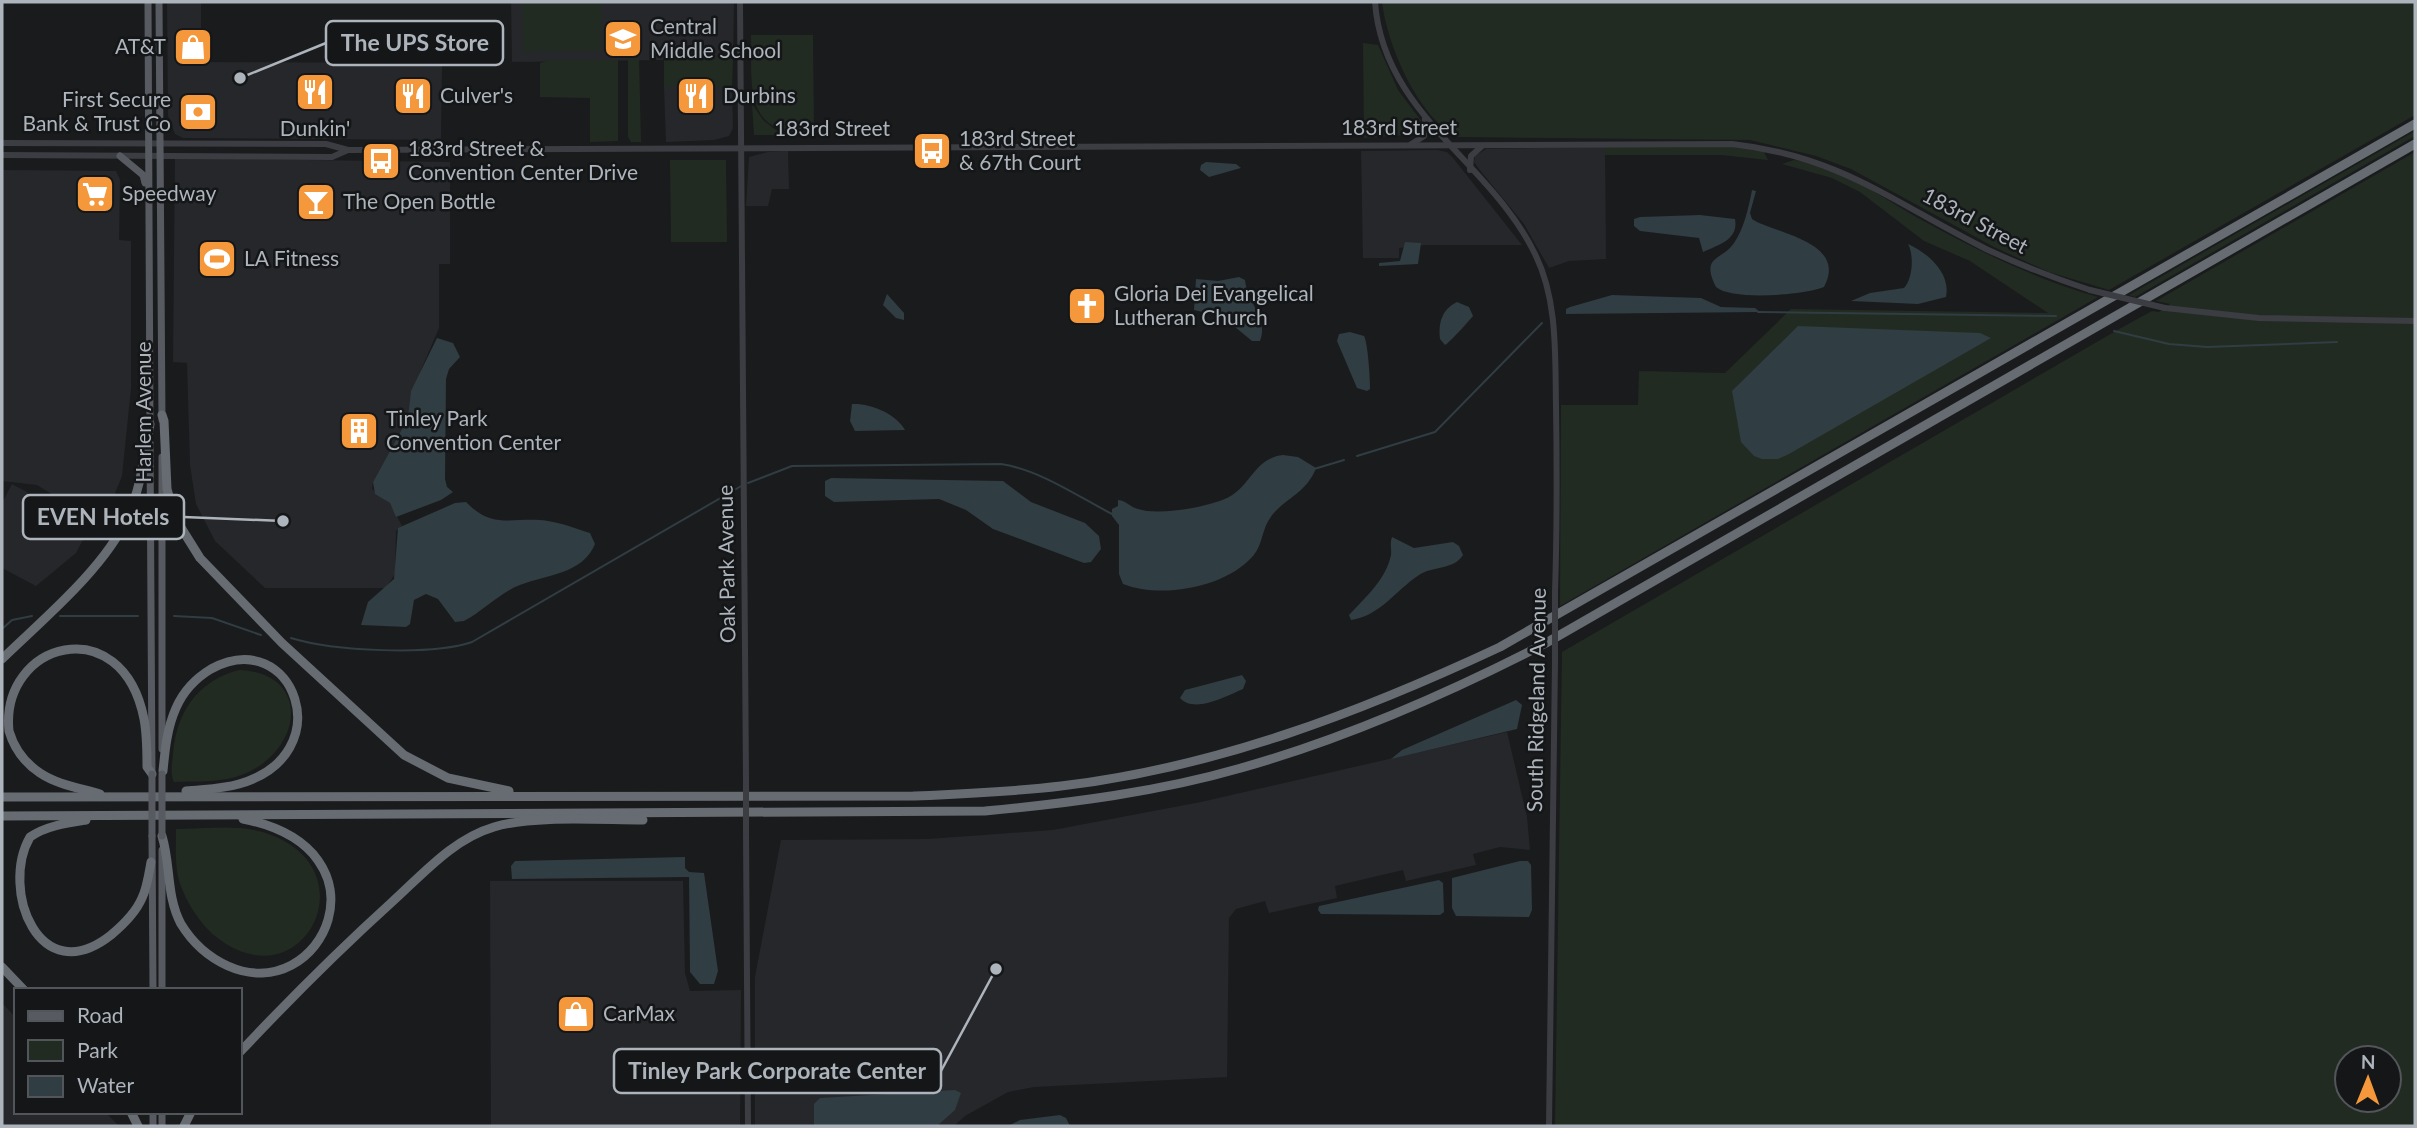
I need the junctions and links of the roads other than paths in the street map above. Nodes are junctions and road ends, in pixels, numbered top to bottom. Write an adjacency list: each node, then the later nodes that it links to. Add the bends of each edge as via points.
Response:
1 (148, 2): 8 (main road, Harlem Avenue)
2 (159, 2): 9 (main road, Harlem Avenue)
3 (740, 2): 14 (street, Oak Park Avenue)
4 (1375, 2): 5 (street, South Ridgeland Avenue, via 1381,39 1395,74)
5 (1425, 116): 10 (street, via 1424,136); 13 (street, South Ridgeland Avenue)
6 (2415, 124): 27 (highway, via 1543,624 1440,675 1339,716 1237,750 1063,786 913,796)
7 (2, 143): 8 (street, 183rd Street)
8 (148, 143): 9 (street, 183rd Street); 17 (main road, Harlem Avenue)
9 (162, 143): 15 (street, 183rd Street, via 326,144); 18 (main road, Harlem Avenue)
10 (1409, 145): 13 (street, 183rd Street); 14 (street, 183rd Street)
11 (1483, 145): 13 (street, 183rd Street); 20 (street, via 1471,156); 22 (street, 183rd Street, bridge, via 1705,143 1790,154 1860,179 2006,258 2090,290 2165,308 2259,318)
12 (2415, 145): 31 (highway, via 1557,636 1385,718 1242,768 1065,804 985,811)
13 (1448, 146): 20 (street, South Ridgeland Avenue)
14 (742, 148): 15 (street, 183rd Street); 44 (street, Oak Park Avenue, bridge)
15 (348, 150): 18 (street, 183rd Street, via 332,157)
16 (2, 155): 19 (street, 183rd Street)
17 (148, 155): 18 (street, 183rd Street); 19 (street, 183rd Street); 21 (main road, Harlem Avenue)
18 (162, 155): 23 (main road, Harlem Avenue)
19 (120, 156): 21 (main road, via 143,175)
20 (1471, 170): 45 (street, South Ridgeland Avenue, bridge, via 1524,232 1544,275 1552,317 1555,662)
21 (148, 191): 24 (main road, Harlem Avenue)
22 (2415, 321)
23 (162, 415): 26 (main road, Harlem Avenue); 27 (highway, via 167,489 175,518 195,552 250,611 404,755 448,778)
24 (150, 424): 25 (highway, via 138,488 118,535); 26 (main road, Harlem Avenue)
25 (2, 659)
26 (159, 773): 28 (highway, via 175,709 205,673 232,662 257,662 290,686 298,702 299,725 281,760 241,784); 30 (highway, via 147,767 142,710 120,669 82,649 59,649 37,658 20,673 8,697 7,723 15,746 47,777); 35 (main road, Harlem Avenue, bridge)
27 (525, 795): 28 (highway)
28 (174, 796): 30 (highway)
29 (2, 797): 30 (highway)
30 (112, 797)
31 (735, 813): 33 (highway); 43 (highway, via 678,819 517,822 478,832 434,863 330,958)
32 (114, 815): 33 (highway); 34 (highway); 36 (highway, via 56,825 31,836)
33 (224, 815): 35 (highway, via 286,831 311,850 324,869 330,895 327,924 314,947 290,966 262,973 239,970 196,943 172,901)
34 (2, 816)
35 (157, 836): 37 (main road, Harlem Avenue); 42 (main road, Harlem Avenue)
36 (12, 854)
37 (151, 862): 38 (highway, via 142,898 123,925 102,942 64,952); 41 (main road, Harlem Avenue)
38 (30, 941)
39 (2, 967): 40 (highway)
40 (22, 988)
41 (153, 988)
42 (162, 988)
43 (242, 1050)
44 (748, 1126)
45 (1549, 1126)

